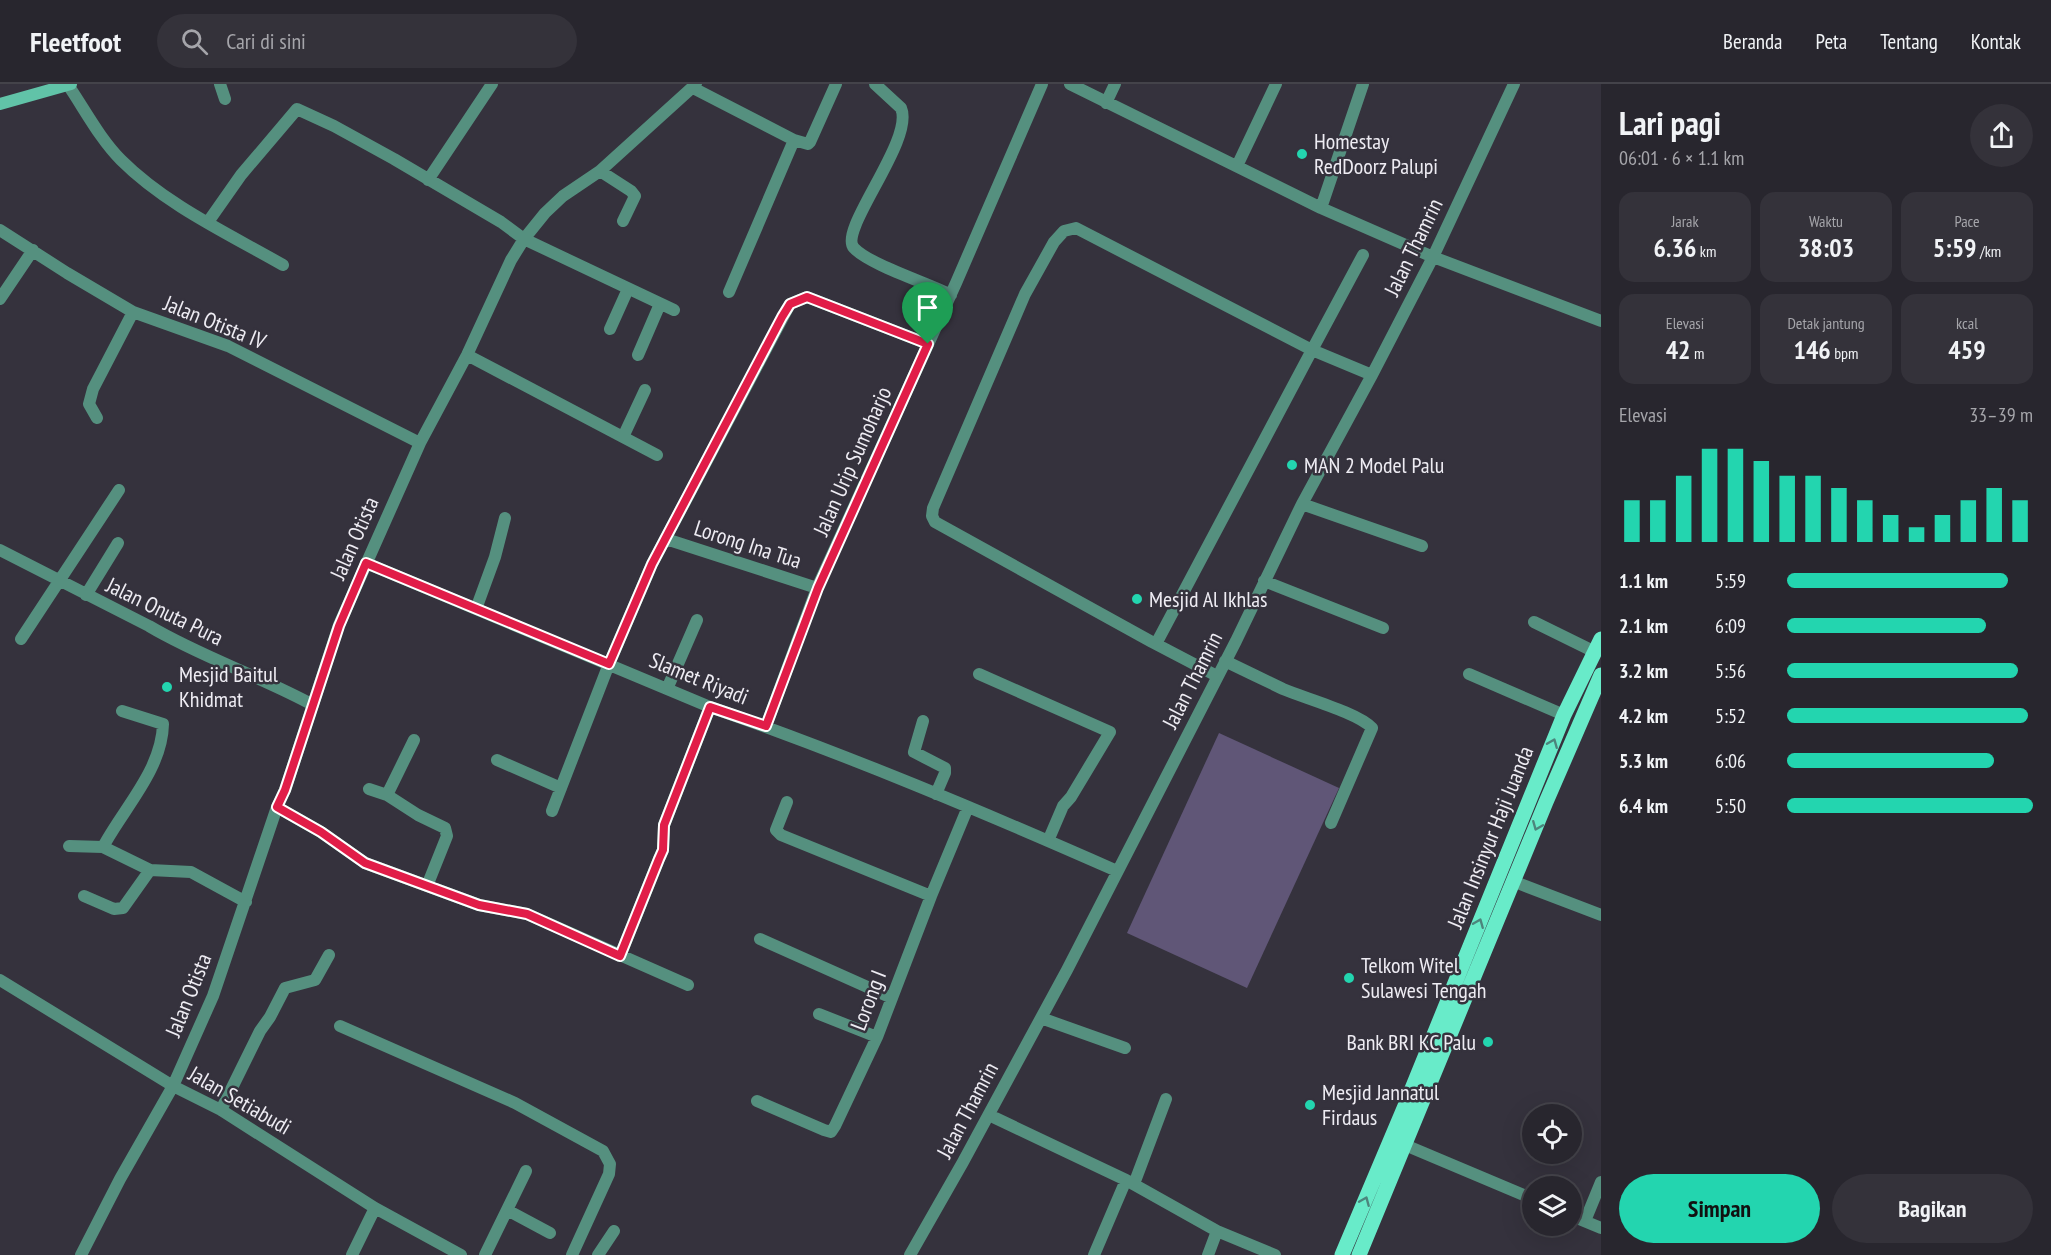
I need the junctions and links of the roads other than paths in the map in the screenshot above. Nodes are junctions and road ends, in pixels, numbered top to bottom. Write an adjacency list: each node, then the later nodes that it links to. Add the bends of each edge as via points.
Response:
1 (220, 84): 13 (street)
2 (492, 84): 19 (street)
3 (836, 84): 16 (street, via 810,142)
4 (875, 84): 31 (street, via 901,108 903,122 851,244 865,256)
5 (1042, 84): 31 (street, Jalan Urip Sumoharjo)
6 (1070, 84): 14 (street)
7 (1115, 84): 14 (street)
8 (1276, 84): 17 (street)
9 (1363, 84): 20 (street)
10 (1514, 84): 27 (street, Jalan Thamrin)
11 (70, 85): 15 (street); 22 (street, via 121,159)
12 (694, 86): 16 (street); 18 (street, Jalan Otista)
13 (225, 99)
14 (1106, 103): 17 (street)
15 (0, 104)
16 (794, 140): 30 (street)
17 (1237, 166): 20 (street)
18 (600, 171): 21 (street, via 635,196); 24 (street, Jalan Otista, via 563,196)
19 (428, 180): 22 (street, via 297,109); 24 (street)
20 (1322, 207): 27 (street)
21 (623, 221)
22 (208, 222): 28 (street)
23 (0, 230): 25 (street, Jalan Otista IV)
24 (524, 239): 29 (street); 40 (street, Jalan Otista)
25 (33, 250): 32 (street); 35 (street, Jalan Otista IV)
26 (1363, 255): 39 (street)
27 (1433, 257): 36 (street); 42 (street, Jalan Thamrin)
28 (284, 265)
29 (628, 289): 33 (street); 37 (street)
30 (729, 292)
31 (951, 295): 38 (street, Jalan Urip Sumoharjo)
32 (0, 299)
33 (660, 304): 34 (street); 41 (street)
34 (674, 310)
35 (133, 312): 44 (street, via 93,389 89,404); 46 (street, Jalan Otista IV, via 228,346)
36 (1601, 321)
37 (610, 329)
38 (928, 344): 51 (street, via 807,297 790,304); 58 (street, Jalan Urip Sumoharjo)
39 (1312, 350): 42 (street); 65 (street, via 1157,642); 65 (street, via 1076,228 1064,231 1054,242 1025,294 932,516 935,522)
40 (467, 355): 45 (street); 46 (street, Jalan Otista)
41 (638, 355)
42 (1372, 375): 49 (street, Jalan Thamrin)
43 (645, 390): 45 (street)
44 (97, 418)
45 (623, 437): 47 (street)
46 (420, 443): 55 (street, Jalan Otista)
47 (657, 455)
48 (119, 490): 56 (street)
49 (1302, 504): 53 (street); 57 (street, Jalan Thamrin)
50 (505, 518): 60 (street)
51 (666, 539): 58 (street, Lorong Ina Tua); 68 (street)
52 (118, 543): 59 (street)
53 (1422, 546)
54 (0, 550): 56 (street, Jalan Onuta Pura)
55 (366, 563): 60 (street, Slamet Riyadi); 74 (street, Jalan Otista, via 339,626)
56 (59, 581): 59 (street, Jalan Onuta Pura); 64 (street)
57 (1264, 581): 63 (street); 67 (street, Jalan Thamrin)
58 (818, 588): 79 (street, Jalan Urip Sumoharjo)
59 (86, 595): 74 (street, Jalan Onuta Pura)
60 (476, 609): 68 (street, Slamet Riyadi)
61 (697, 620): 73 (street)
62 (1534, 622): 66 (street)
63 (1383, 628)
64 (21, 639)
65 (1152, 642): 72 (street)
66 (1598, 645): 77 (main road, Jalan Insinyur Haji Juanda)
67 (1225, 661): 72 (street, Jalan Thamrin); 90 (street, via 1372,728)
68 (609, 664): 73 (street, Slamet Riyadi); 82 (street)
69 (979, 674): 91 (street, via 1110,732 1063,806)
70 (1468, 674): 77 (street)
71 (1601, 675): 96 (main road, Jalan Insinyur Haji Juanda, one-way to 96)
72 (1217, 676): 95 (street, Jalan Thamrin)
73 (667, 688): 75 (street, Slamet Riyadi)
74 (313, 705): 87 (street, Jalan Otista)
75 (710, 707): 79 (street, Slamet Riyadi); 104 (street, via 664,825 663,850)
76 (122, 711): 93 (street, via 163,724 163,733 147,775)
77 (1564, 715): 141 (main road, Jalan Insinyur Haji Juanda, one-way to 77)
78 (923, 720): 84 (street, via 914,752 945,768)
79 (766, 726): 84 (street, Slamet Riyadi)
80 (414, 740): 85 (street)
81 (497, 760): 82 (street)
82 (561, 788): 89 (street)
83 (369, 789): 85 (street)
84 (936, 794): 88 (street, Slamet Riyadi)
85 (387, 795): 97 (street, via 447,832)
86 (787, 802): 99 (street, via 778,824 781,835)
87 (277, 807): 97 (street, via 365,863); 100 (street, Jalan Otista)
88 (968, 807): 91 (street, Slamet Riyadi); 99 (street, Lorong I)
89 (552, 811)
90 (1331, 823)
91 (1048, 841): 95 (street, Slamet Riyadi)
92 (69, 846): 93 (street)
93 (103, 847): 94 (street)
94 (150, 870): 98 (street, via 123,908 114,909); 100 (street, via 191,872)
95 (1117, 871): 109 (street, Jalan Thamrin)
96 (1515, 882): 101 (street); 118 (main road, Jalan Insinyur Haji Juanda)
97 (427, 886): 104 (street, via 492,909 527,914)
98 (84, 896)
99 (931, 896): 107 (street, Lorong I)
100 (246, 902): 113 (street, Jalan Otista, via 213,996)
101 (1601, 915)
102 (760, 939): 107 (street)
103 (329, 955): 116 (street, via 315,980 285,988)
104 (620, 956): 106 (street)
105 (0, 980): 113 (street, Jalan Setiabudi)
106 (688, 985)
107 (892, 998): 111 (street, Lorong I)
108 (819, 1014): 111 (street)
109 (1041, 1018): 112 (street); 117 (street, Jalan Thamrin)
110 (340, 1026): 135 (street, via 515,1103 603,1151 610,1164 609,1174)
111 (877, 1037): 115 (street, Lorong I, via 831,1132)
112 (1125, 1048)
113 (173, 1086): 116 (street, Jalan Setiabudi); 131 (street, Jalan Otista)
114 (1166, 1099): 120 (street)
115 (757, 1101)
116 (221, 1110): 123 (street, Jalan Setiabudi)
117 (989, 1114): 120 (street); 137 (street, Jalan Thamrin)
118 (1405, 1145): 122 (street); 142 (main road, Jalan Insinyur Haji Juanda)
119 (526, 1171): 124 (street)
120 (1130, 1182): 129 (street); 138 (street)
121 (1601, 1182): 126 (street)
122 (1522, 1194)
123 (375, 1208): 132 (street); 133 (street, Jalan Setiabudi)
124 (507, 1210): 130 (street); 134 (street)
125 (1582, 1220): 126 (street)
126 (1585, 1221): 127 (street)
127 (1601, 1228)
128 (614, 1231): 136 (street)
129 (1217, 1231): 139 (street); 140 (street)
130 (550, 1233)
131 (81, 1255)
132 (352, 1255)
133 (461, 1255)
134 (485, 1255)
135 (572, 1255)
136 (598, 1255)
137 (910, 1255)
138 (1094, 1255)
139 (1208, 1255)
140 (1275, 1255)
141 (1342, 1255)
142 (1359, 1255)

